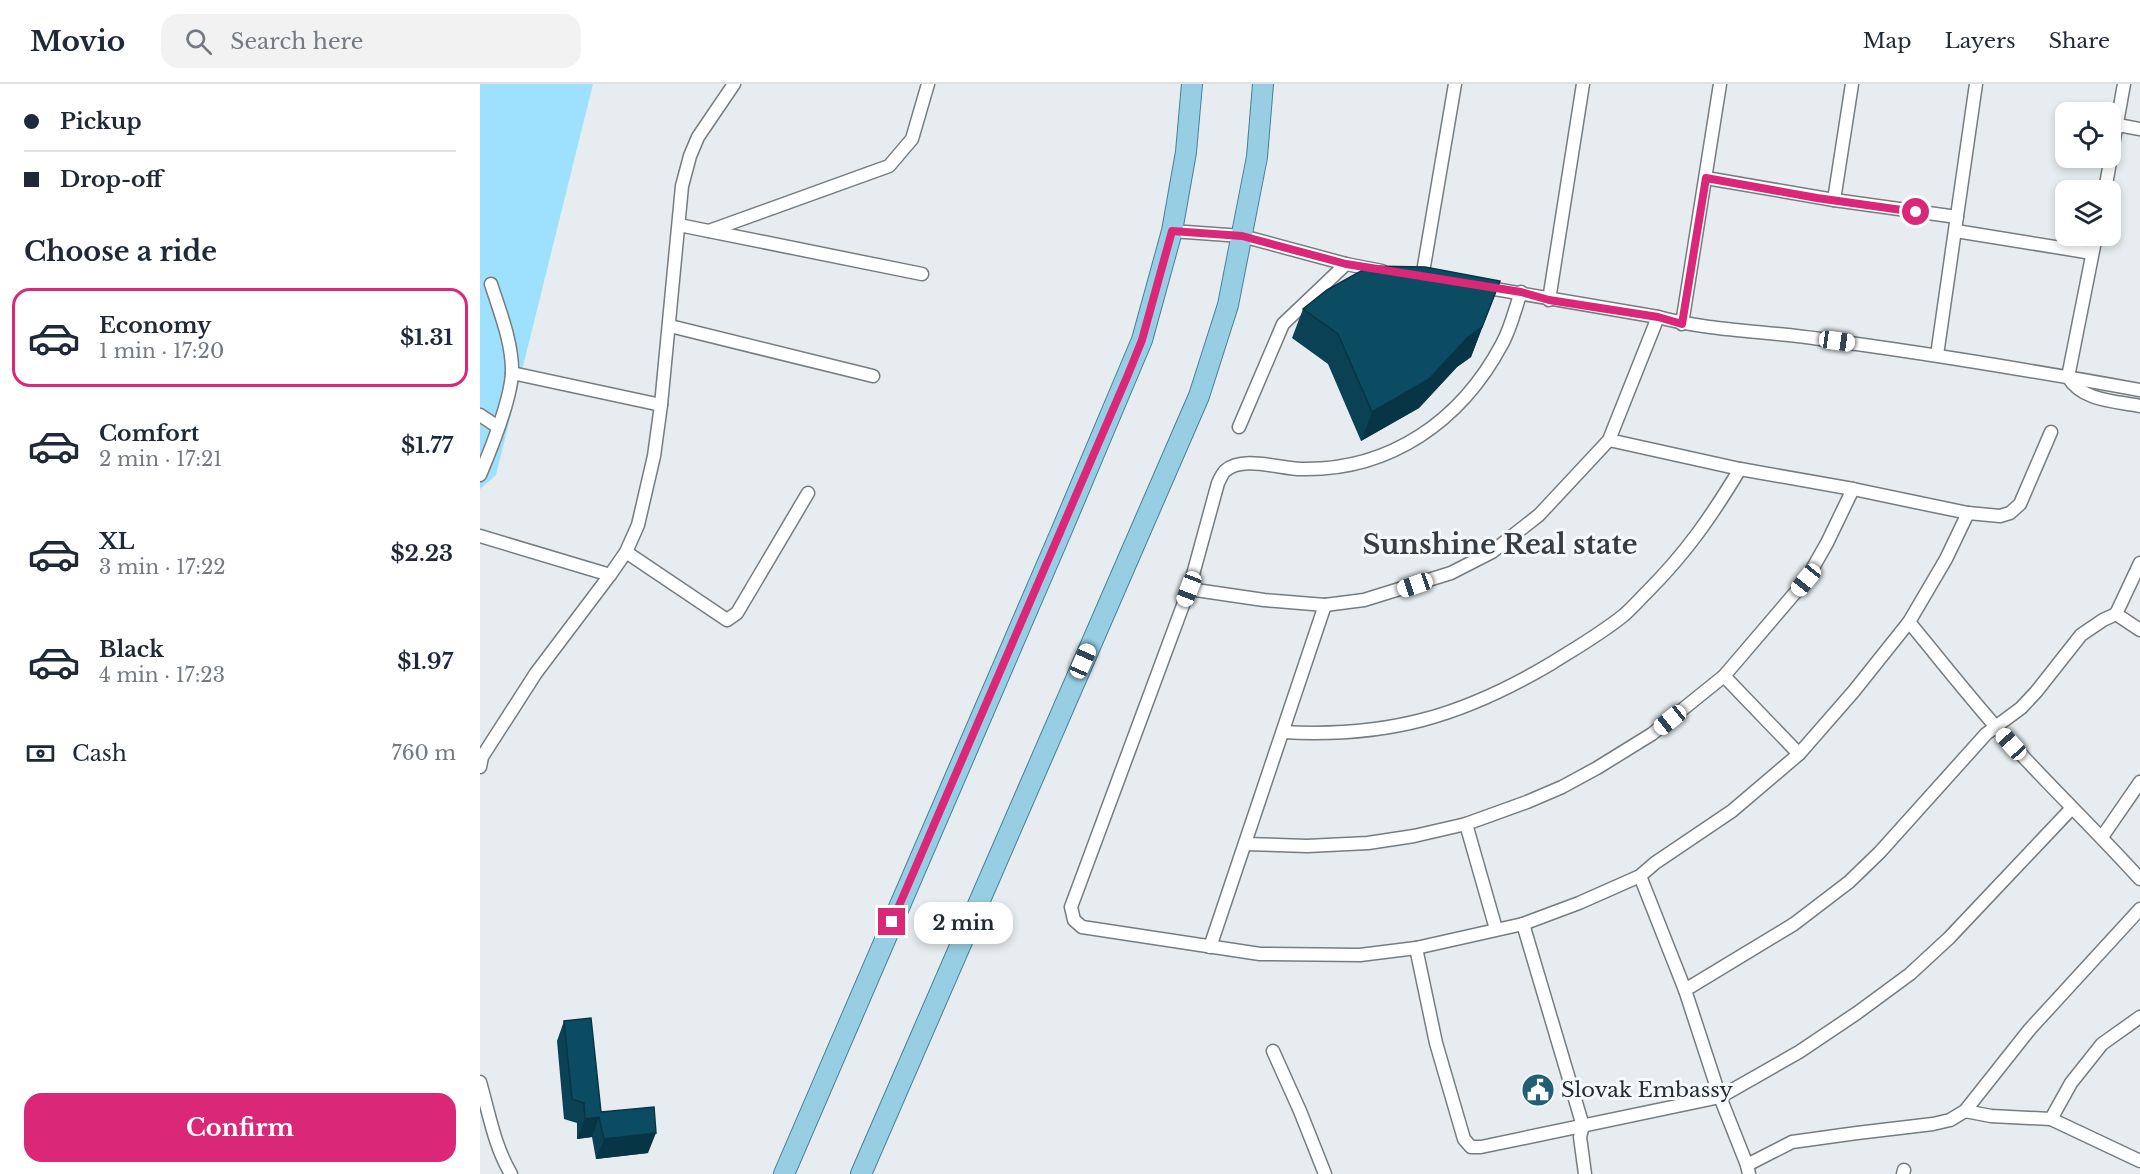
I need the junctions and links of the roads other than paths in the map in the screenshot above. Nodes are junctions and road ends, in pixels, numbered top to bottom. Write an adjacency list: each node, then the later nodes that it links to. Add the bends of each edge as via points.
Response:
1 (734, 84): 17 (street, via 698,137 690,156)
2 (928, 84): 18 (street, via 912,139 889,166)
3 (1192, 84): 19 (main road, via 1186,152)
4 (1263, 84): 21 (main road, via 1257,157)
5 (1455, 84): 27 (street)
6 (1583, 84): 31 (street)
7 (1720, 84): 14 (street)
8 (1852, 84): 15 (street)
9 (1976, 84): 16 (street)
10 (2124, 84): 11 (street)
11 (2121, 104)
12 (2121, 126): 13 (street)
13 (2140, 129)
14 (1706, 178): 15 (street); 33 (street)
15 (1834, 200): 16 (street)
16 (1958, 218): 20 (street)
17 (678, 225): 18 (street); 34 (street)
18 (709, 231): 26 (street)
19 (1172, 231): 21 (street); 89 (main road, via 1142,340 1120,396)
20 (1956, 231): 23 (street); 35 (street)
21 (1242, 236): 24 (street); 90 (main road, via 1228,305 1199,396)
22 (2094, 246): 23 (street)
23 (2092, 254): 38 (street)
24 (1346, 264): 25 (street); 44 (street, via 1283,324)
25 (1389, 272)
26 (922, 274)
27 (1422, 278)
28 (491, 284): 36 (street, via 509,345)
29 (1466, 284): 30 (street)
30 (1521, 292): 31 (street); 56 (street, via 1503,343 1480,377 1450,413 1413,442 1376,459 1342,466 1300,469 1261,463 1226,470 1218,483)
31 (1549, 300): 32 (street)
32 (1658, 317): 33 (street); 46 (street)
33 (1682, 324): 35 (street)
34 (670, 326): 37 (street); 40 (street)
35 (1937, 355): 38 (street)
36 (512, 373): 40 (street); 43 (street)
37 (873, 376)
38 (2068, 377): 39 (street); 41 (street, via 2084,393)
39 (2140, 390)
40 (661, 405): 53 (street, via 647,490)
41 (2140, 406)
42 (480, 415): 43 (street)
43 (498, 427): 48 (street)
44 (1239, 427)
45 (2051, 432): 51 (street, via 2020,504 2000,516)
46 (1609, 440): 47 (street); 57 (street, via 1539,515 1492,552 1450,573 1397,591)
47 (1740, 469): 49 (street); 63 (street, via 1691,544 1625,614 1517,684 1425,721 1347,733)
48 (480, 475)
49 (1853, 489): 51 (street); 61 (street, via 1806,580)
50 (808, 493): 53 (street, via 737,613 727,620)
51 (1968, 513): 59 (street)
52 (480, 536): 55 (street)
53 (626, 552): 55 (street)
54 (2140, 563): 58 (street)
55 (610, 575): 65 (street, via 536,673)
56 (1189, 589): 57 (street); 76 (street, via 1071,907 1074,920 1082,927)
57 (1325, 605): 63 (street)
58 (2116, 614): 60 (street); 62 (street, via 2081,635 2036,692)
59 (1908, 622): 62 (street); 64 (street)
60 (2140, 630)
61 (1724, 676): 64 (street); 68 (street, via 1652,734 1597,768 1562,787)
62 (1996, 727): 67 (street); 78 (street, via 1849,882 1794,924)
63 (1283, 732): 70 (street)
64 (1799, 754): 71 (street, via 1732,811)
65 (481, 760)
66 (2140, 782): 69 (street)
67 (2071, 809): 69 (street); 82 (street, via 1910,974 1799,1052)
68 (1466, 824): 70 (street, via 1368,843); 75 (street)
69 (2102, 837): 72 (street)
70 (1245, 844): 76 (street)
71 (1640, 876): 74 (street); 78 (street)
72 (2140, 879)
73 (2140, 909): 83 (street, via 2030,1029)
74 (1523, 924): 75 (street); 85 (street)
75 (1496, 929): 77 (street)
76 (1210, 947): 77 (street, via 1309,955 1360,955)
77 (1416, 948): 85 (street, via 1436,1043 1464,1139 1471,1147)
78 (1684, 990): 82 (street)
79 (2140, 1017): 84 (street, via 2102,1044 2071,1083)
80 (1273, 1051): 91 (street)
81 (480, 1082): 88 (street, via 490,1124)
82 (1720, 1097): 85 (street); 87 (street)
83 (1965, 1111): 84 (street); 87 (street, via 1933,1124 1792,1142)
84 (2051, 1119): 86 (street)
85 (1583, 1126): 92 (street, via 1580,1137)
86 (2139, 1160)
87 (1748, 1170)
88 (511, 1174)
89 (784, 1174)
90 (861, 1174)
91 (1324, 1174)
92 (1585, 1174)

